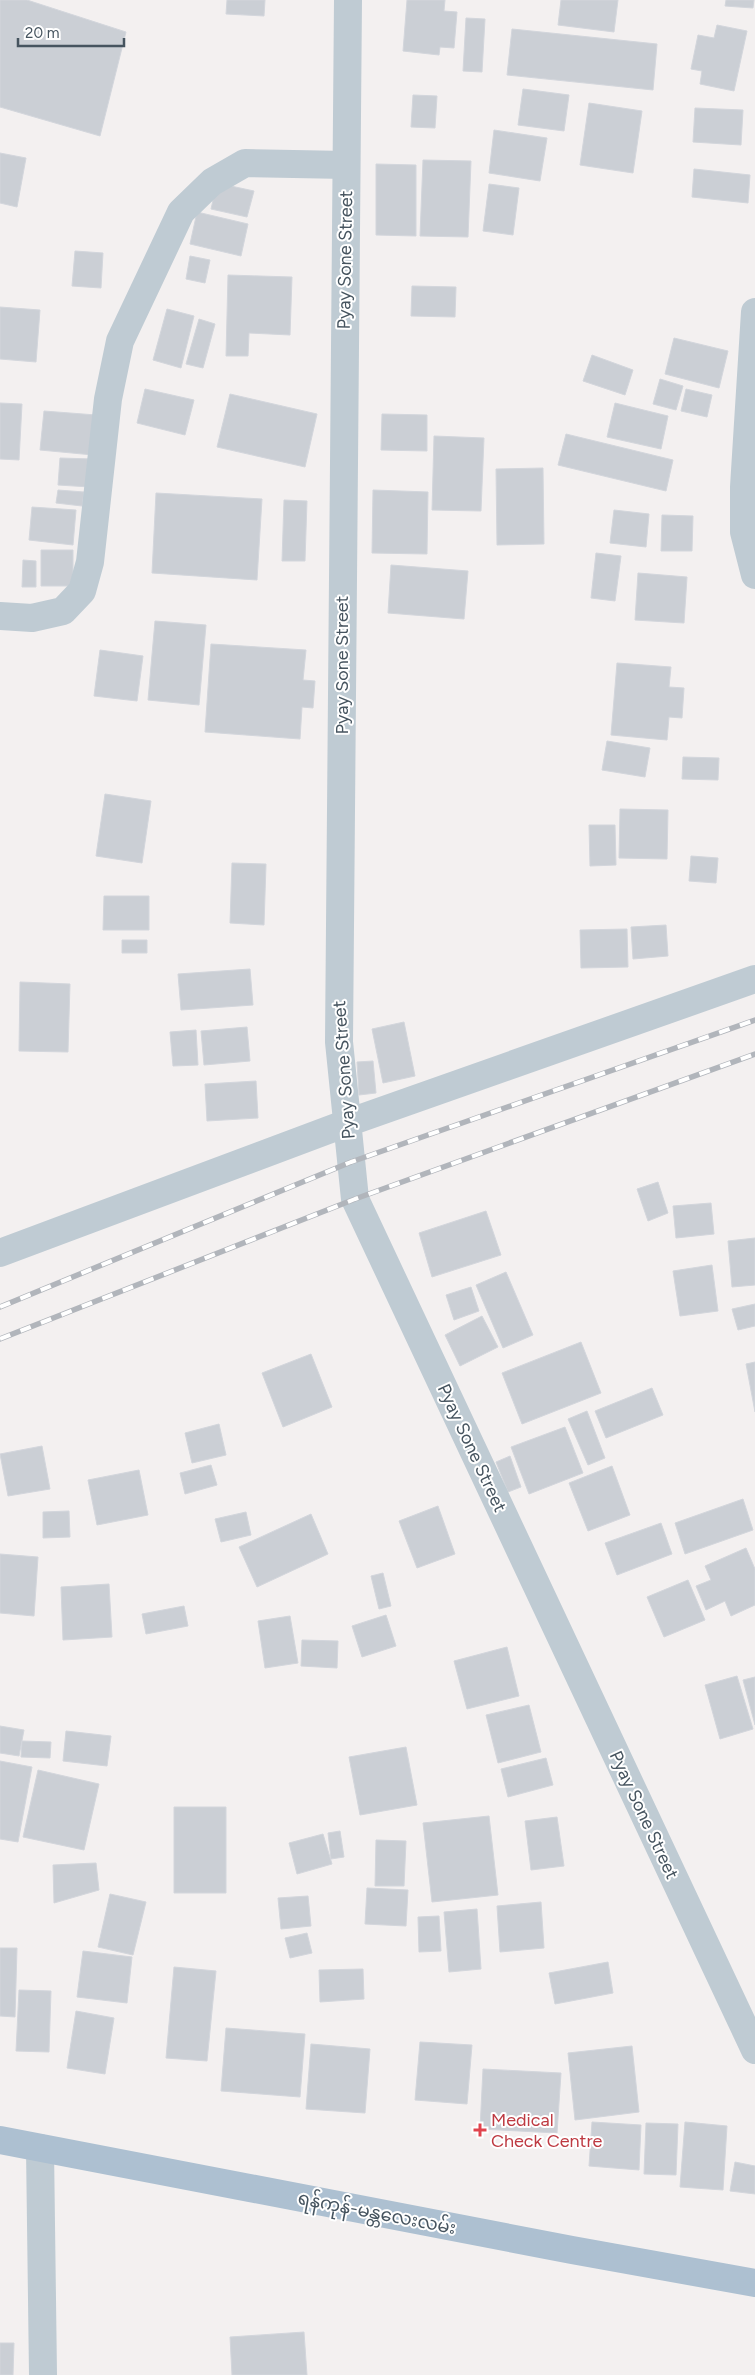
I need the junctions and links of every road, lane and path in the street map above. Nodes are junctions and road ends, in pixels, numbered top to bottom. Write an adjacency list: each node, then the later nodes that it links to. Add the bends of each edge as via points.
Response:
1 (348, 0): 2 (street, Pyay Sone Street)
2 (346, 165): 5 (street, via 245,163 212,182 182,212 120,341 108,400 90,562 82,590 63,611 32,618); 7 (street, Pyay Sone Street, via 339,1042)
3 (755, 312): 4 (street, via 744,532)
4 (755, 575)
5 (0, 616)
6 (755, 979): 7 (street)
7 (347, 1123): 8 (street); 9 (street, Pyay Sone Street, via 355,1199)
8 (0, 1253)
9 (755, 2050)
10 (0, 2140): 11 (main road, ရန်ကုန်-မန္တလေးလမ်း)
11 (40, 2148): 12 (main road, ရန်ကုန်-မန္တလေးလမ်း); 13 (street)
12 (755, 2283)
13 (43, 2375)

